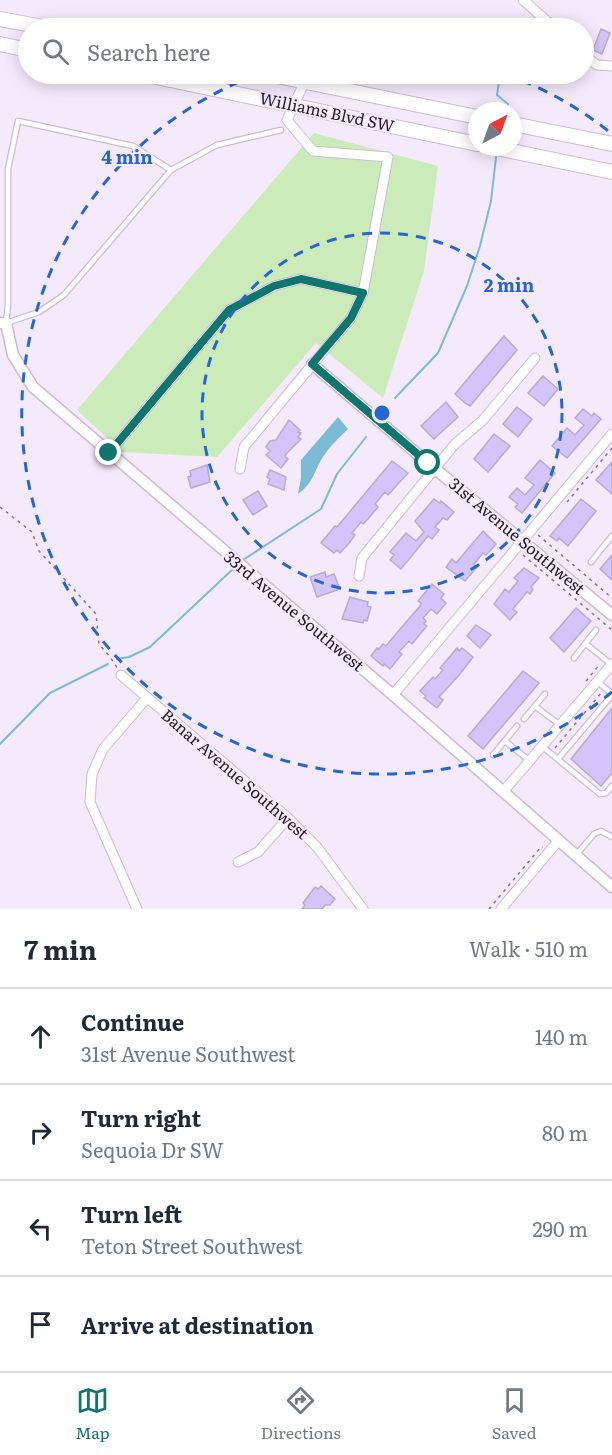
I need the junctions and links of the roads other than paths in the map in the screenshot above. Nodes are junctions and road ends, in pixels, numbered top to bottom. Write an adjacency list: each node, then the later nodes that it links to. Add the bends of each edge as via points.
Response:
1 (523, 0): 2 (street)
2 (544, 18)
3 (0, 19): 4 (main road)
4 (18, 22)
5 (0, 44): 6 (main road)
6 (18, 48)
7 (594, 62): 8 (street)
8 (610, 67)
9 (190, 84): 12 (main road, Williams Blvd SW)
10 (304, 84): 12 (street)
11 (319, 84): 13 (main road, Williams Blvd SW)
12 (295, 106): 16 (main road, Williams Blvd SW); 21 (street, via 287,120 314,151 388,157)
13 (468, 115)
14 (522, 126): 17 (main road)
15 (282, 130): 19 (lane, via 217,145)
16 (468, 142)
17 (612, 144)
18 (522, 153): 20 (main road)
19 (171, 170): 22 (lane, via 64,295 39,312); 22 (lane, via 133,146 18,121 8,169 8,305)
20 (612, 172)
21 (363, 293): 24 (street, via 351,318); 26 (street, via 301,279 274,286 229,310)
22 (3, 323): 26 (street, 33rd Avenue Southwest, via 14,355 33,387)
23 (535, 358): 27 (street, via 483,420)
24 (312, 364): 27 (street, 31st Avenue Southwest); 28 (street, via 244,447)
25 (612, 434): 30 (street)
26 (109, 453): 42 (street, 33rd Avenue Southwest)
27 (435, 468): 30 (street, 31st Avenue Southwest); 32 (street, via 362,558)
28 (240, 469)
29 (612, 537): 31 (lane)
30 (523, 541): 33 (street, 31st Avenue Southwest); 42 (street)
31 (591, 562)
32 (359, 576)
33 (612, 615)
34 (596, 630): 35 (lane)
35 (586, 644): 36 (lane); 37 (lane)
36 (574, 658)
37 (612, 664): 39 (street)
38 (122, 675): 43 (street, Banar Avenue Southwest)
39 (597, 681): 41 (lane); 46 (street)
40 (545, 694): 44 (lane)
41 (612, 694): 51 (lane)
42 (393, 695): 54 (street, 33rd Avenue Southwest)
43 (147, 698): 55 (street, Banar Avenue Southwest); 62 (street, via 103,749 92,774 90,802)
44 (535, 706): 45 (lane); 46 (lane)
45 (524, 719)
46 (560, 725): 49 (street)
47 (517, 726): 48 (lane)
48 (505, 741): 50 (lane); 52 (lane)
49 (542, 746): 51 (lane); 52 (street)
50 (493, 755)
51 (558, 759): 53 (lane, via 600,794)
52 (530, 761): 54 (street)
53 (612, 786)
54 (503, 792): 57 (street, 33rd Avenue Southwest)
55 (288, 818): 59 (street, via 258,852); 61 (street, Banar Avenue Southwest, via 317,847)
56 (612, 837): 58 (lane, via 601,831 594,834)
57 (559, 840): 58 (street, 33rd Avenue Southwest); 63 (street)
58 (576, 855): 60 (street, 33rd Avenue Southwest)
59 (238, 862)
60 (612, 887)
61 (358, 907)
62 (136, 909)
63 (501, 909)

